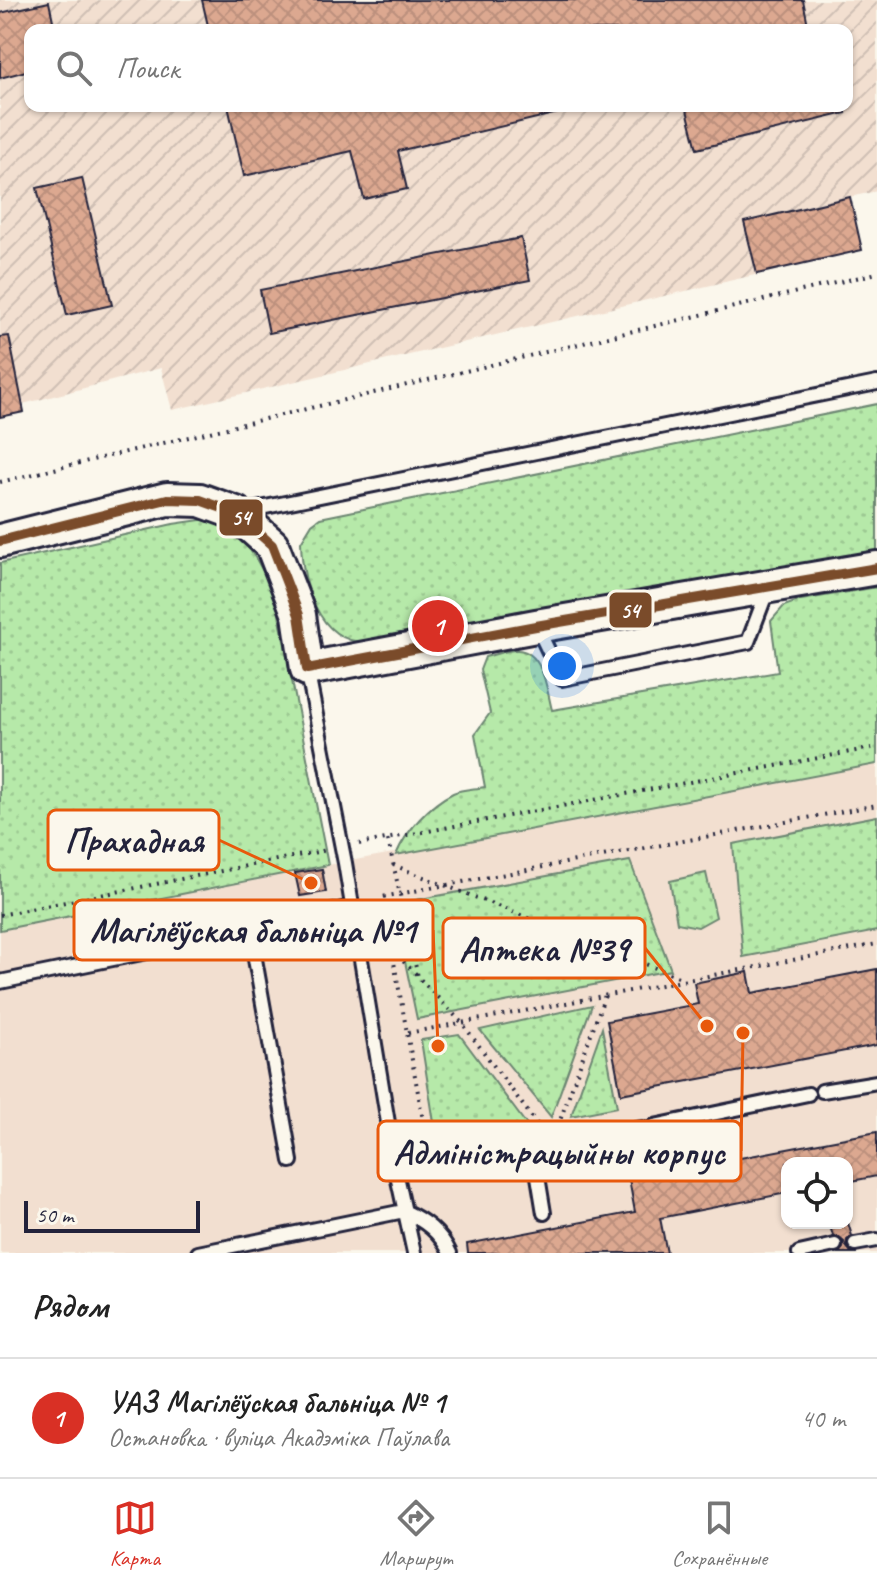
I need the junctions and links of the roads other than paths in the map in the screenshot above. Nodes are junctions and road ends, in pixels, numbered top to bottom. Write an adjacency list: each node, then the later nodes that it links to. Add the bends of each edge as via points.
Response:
1 (877, 383): 2 (lane)
2 (236, 513): 3 (main road, via 200,500 167,499); 7 (main road, via 272,545 299,615)
3 (0, 541)
4 (877, 568): 5 (main road)
5 (768, 588): 6 (main road); 6 (lane, via 748,642 562,679)
6 (536, 626): 7 (main road)
7 (307, 669): 8 (lane)
8 (351, 907): 9 (lane); 16 (lane)
9 (250, 931): 10 (lane); 15 (lane)
10 (0, 982)
11 (877, 1082): 12 (lane)
12 (822, 1091)
13 (808, 1094): 14 (lane)
14 (533, 1146): 16 (lane); 18 (lane)
15 (291, 1161)
16 (396, 1171): 17 (lane)
17 (404, 1211): 22 (lane); 23 (lane); 24 (lane, via 426,1222)
18 (544, 1213)
19 (877, 1240): 20 (lane)
20 (855, 1244)
21 (835, 1245): 25 (lane)
22 (198, 1253)
23 (414, 1253)
24 (450, 1253)
25 (799, 1253)

